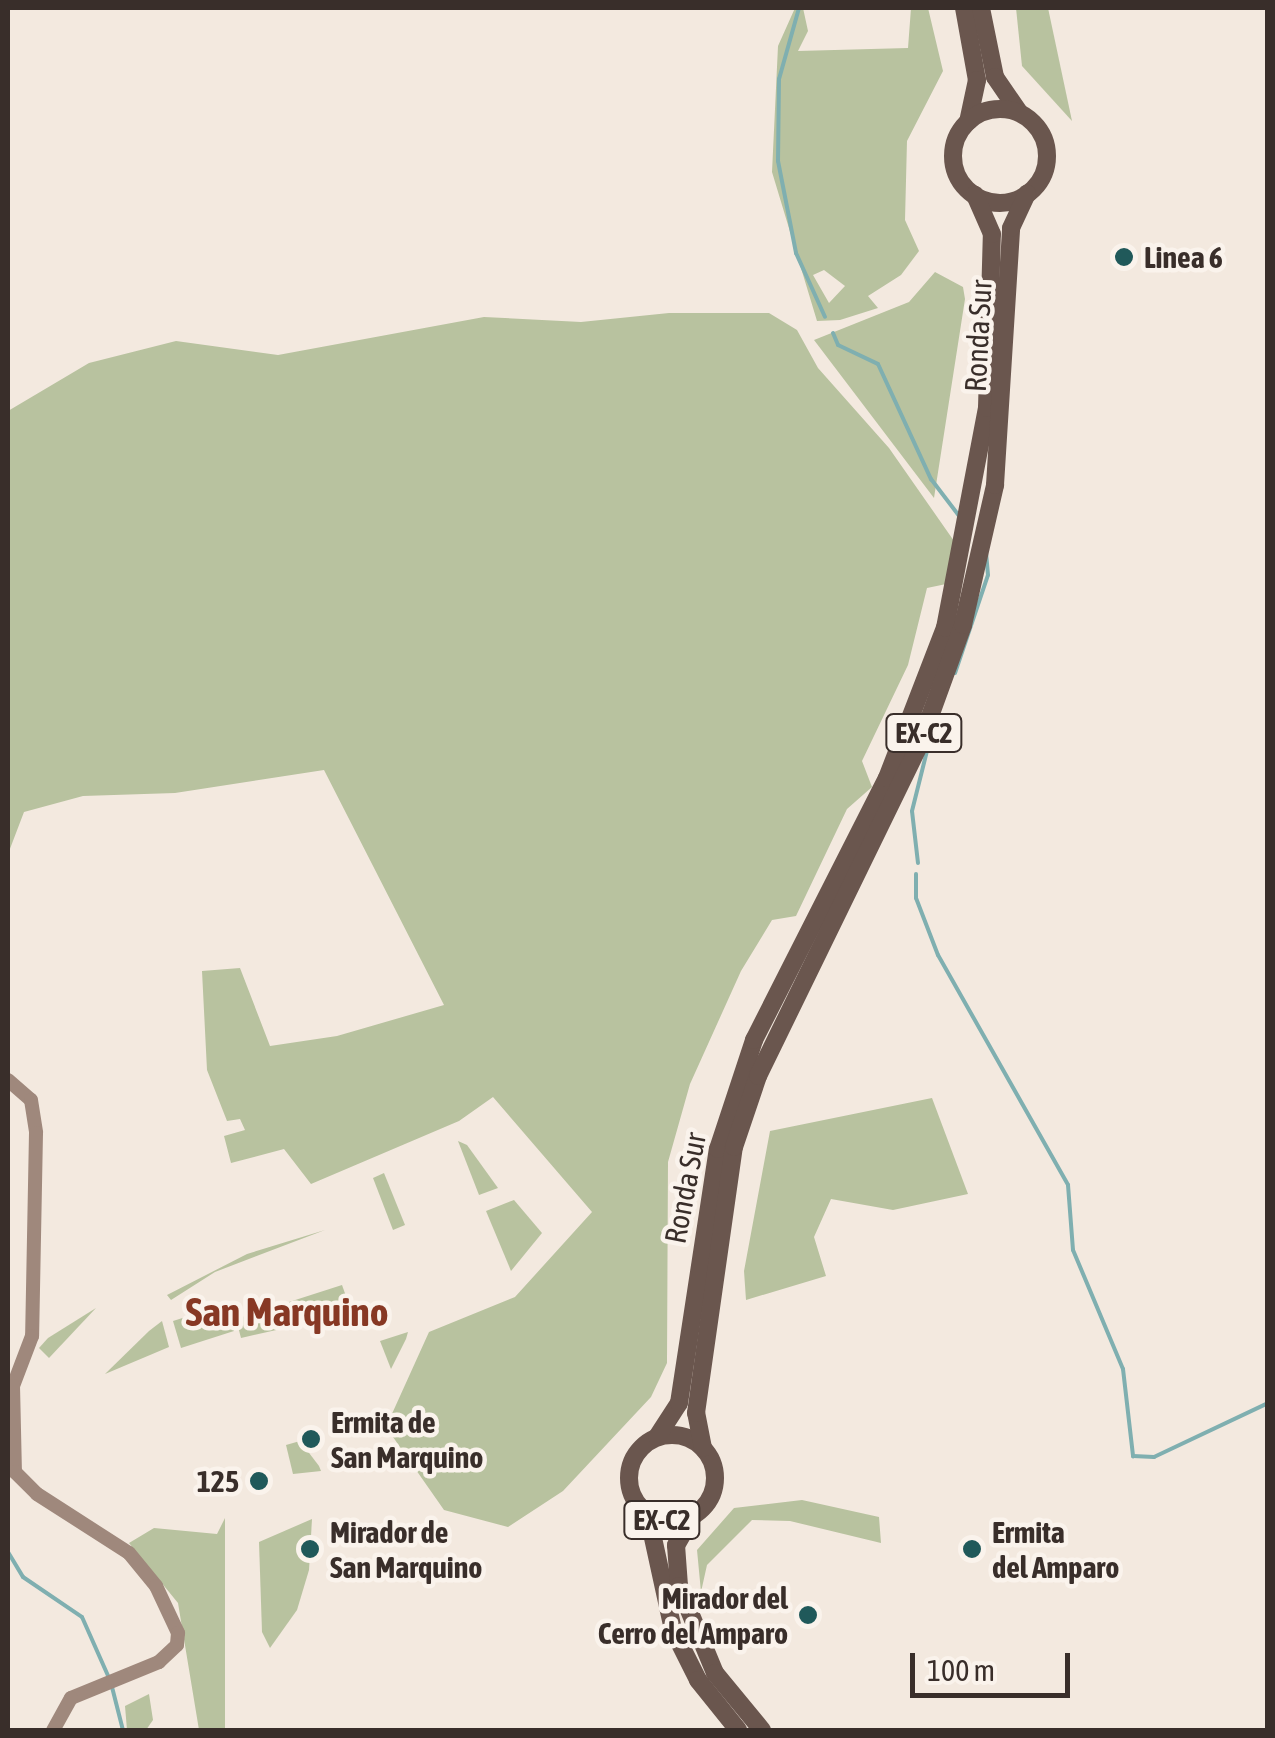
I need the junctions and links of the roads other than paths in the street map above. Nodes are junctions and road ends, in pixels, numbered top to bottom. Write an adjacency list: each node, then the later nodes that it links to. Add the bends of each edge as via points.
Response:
1 (964, 8): 4 (highway, EX-C2, via 977,80)
2 (980, 8): 3 (highway, EX-C2, via 995,77)
3 (1019, 112): 4 (highway, via 992,110); 5 (highway, EX-C2, via 1046,147 1044,173)
4 (968, 122): 6 (highway, EX-C2, via 956,140 954,164)
5 (1027, 194): 6 (highway, via 1001,202); 7 (highway, Ronda Sur / EX-C2, via 1011,228)
6 (975, 195): 7 (highway, Ronda Sur / EX-C2, via 993,248)
7 (986, 484): 8 (highway, EX-C2, via 963,625 920,744)
8 (803, 960): 10 (highway, Ronda Sur / EX-C2, via 754,1040 718,1148 679,1404); 11 (highway, Ronda Sur / EX-C2, via 734,1147 696,1413)
9 (8, 1080): 14 (main road, via 31,1100 36,1133 32,1336 13,1386 15,1472 37,1494 110,1537 156,1586 178,1633 170,1654 61,1706)
10 (657, 1437): 11 (highway, via 682,1436); 12 (highway, EX-C2, via 636,1452 628,1475 633,1498)
11 (703, 1448): 13 (highway, EX-C2, via 715,1480 708,1502)
12 (648, 1515): 13 (highway, EX-C2, via 670,1521); 15 (highway, EX-C2, via 673,1630 698,1680)
13 (693, 1516): 16 (highway, EX-C2, via 676,1544 684,1599 714,1673)
14 (53, 1730)
15 (738, 1730)
16 (762, 1730)

